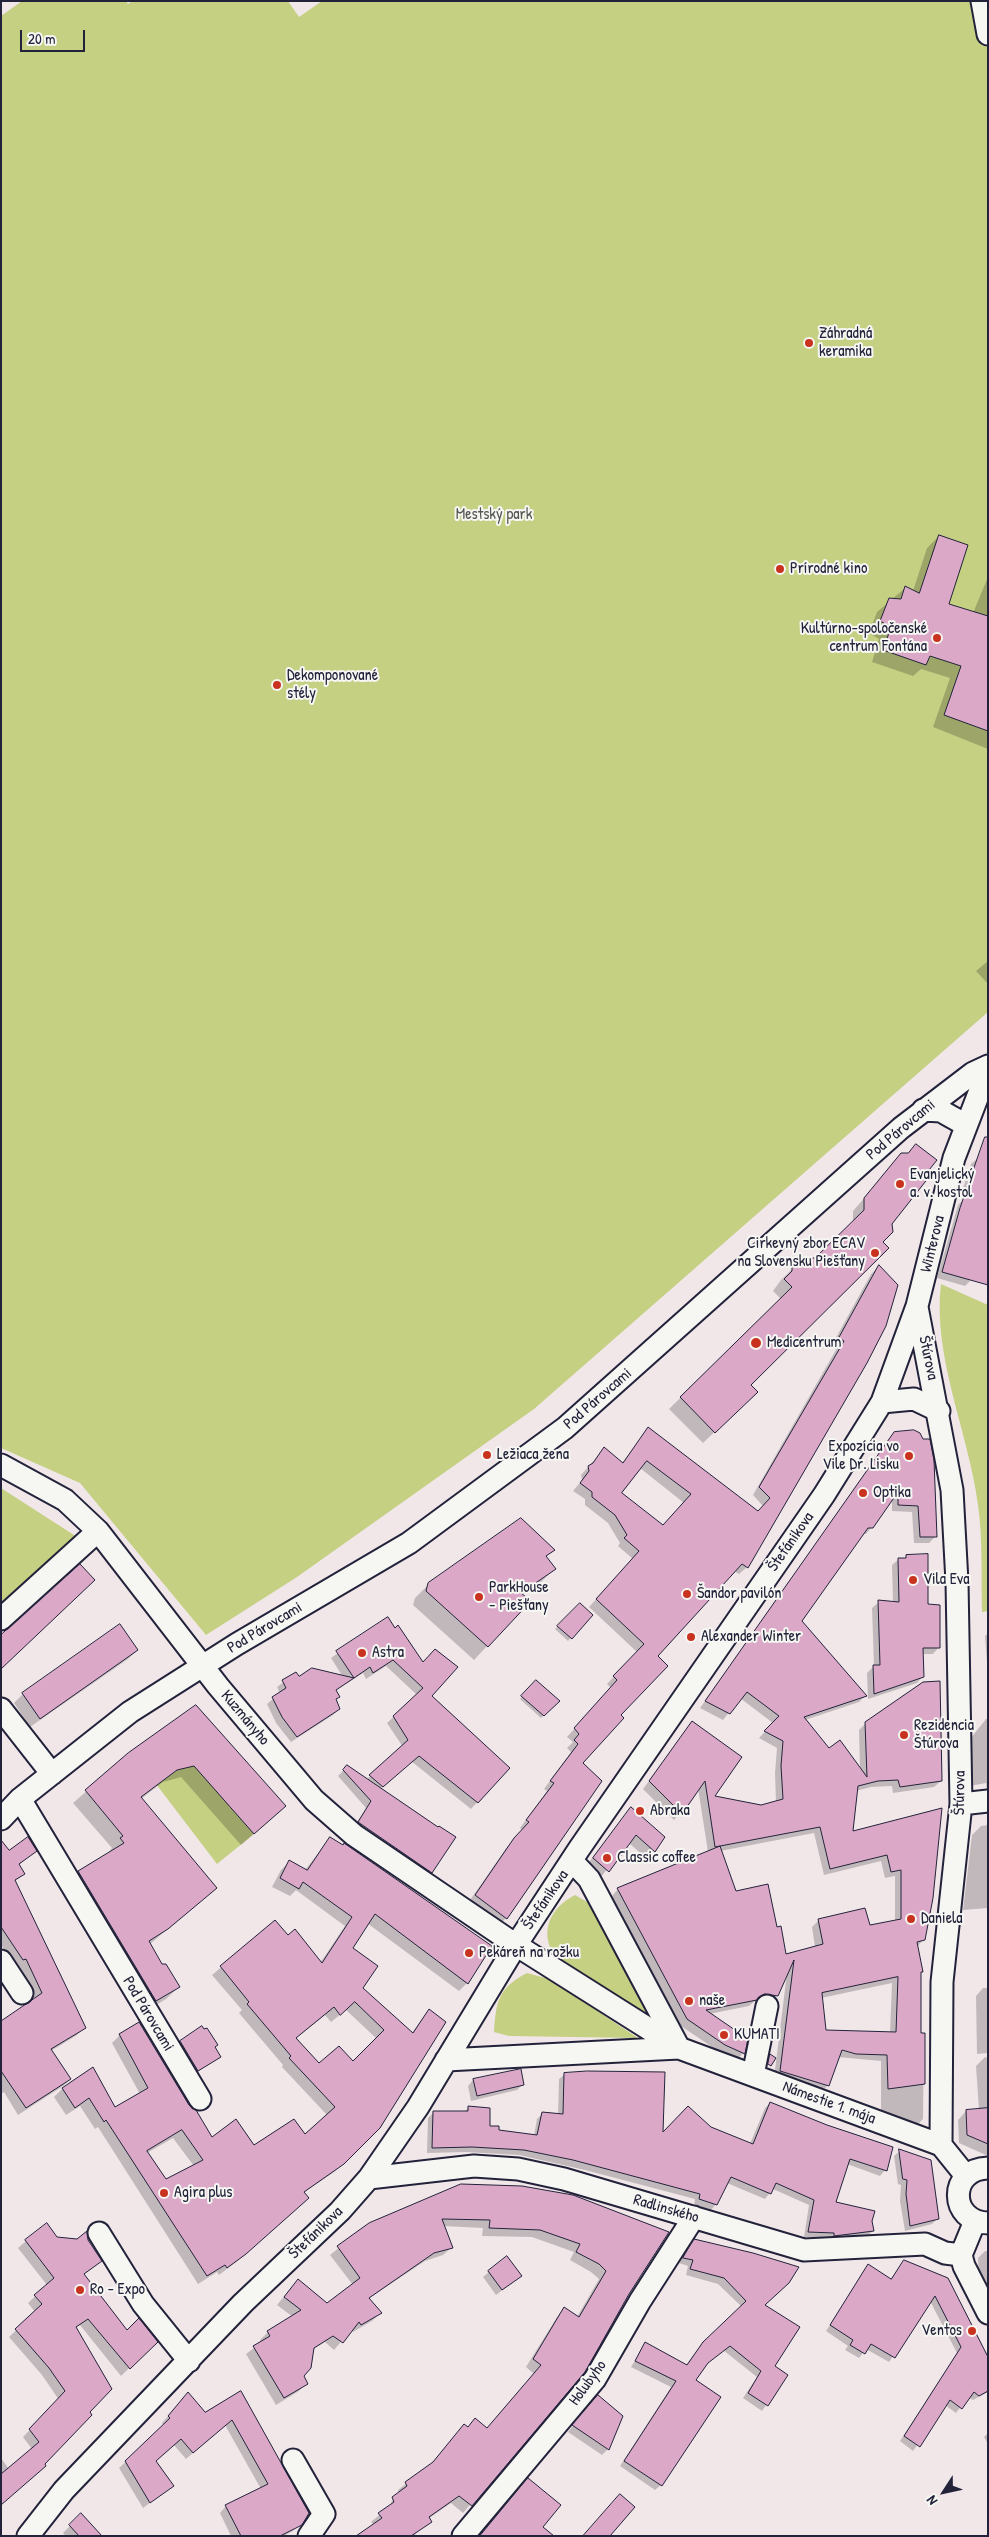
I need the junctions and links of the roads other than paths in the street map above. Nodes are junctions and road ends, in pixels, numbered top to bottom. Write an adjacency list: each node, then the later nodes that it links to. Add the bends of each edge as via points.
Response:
1 (982, 1): 2 (street)
2 (988, 34)
3 (988, 1066): 5 (street, Pod Párovcami, via 973,1073)
4 (988, 1082): 6 (street, Winterova, via 979,1094)
5 (923, 1110): 6 (street, via 941,1111); 13 (street, Pod Párovcami, via 565,1428 409,1543)
6 (966, 1125): 7 (street, Winterova, via 954,1158)
7 (917, 1306): 8 (street, Štefánikova); 9 (street, Štúrova)
8 (882, 1402): 9 (street, Štúrova, via 914,1399); 20 (street, Štefánikova, via 818,1503)
9 (938, 1411): 18 (street, Štúrova, via 952,1490)
10 (1, 1464): 11 (street, Kuzmányho, via 66,1500)
11 (98, 1531): 12 (street); 13 (street, Kuzmányho)
12 (1, 1619)
13 (201, 1667): 15 (street, Pod Párovcami, via 130,1712); 21 (street, Kuzmányho, via 321,1806 354,1835)
14 (1, 1709): 15 (street)
15 (52, 1774): 16 (street, Pod Párovcami)
16 (20, 1799): 19 (street, Pod Párovcami); 28 (street, Pod Párovcami)
17 (988, 1801): 18 (street)
18 (961, 1804): 29 (street, Štúrova, via 942,1982)
19 (1, 1819)
20 (572, 1861): 21 (street, Štefánikova); 25 (street, via 589,1879)
21 (516, 1945): 25 (street, Námestie 1. mája); 26 (street, Štefánikova)
22 (1, 1961): 23 (street)
23 (22, 1993)
24 (767, 2006): 27 (street)
25 (679, 2048): 26 (street, Námestie 1. mája); 27 (street, Námestie 1. mája)
26 (446, 2060): 32 (street, Štefánikova)
27 (754, 2076): 29 (street, Námestie 1. mája)
28 (200, 2099)
29 (941, 2145): 31 (street)
30 (988, 2168): 31 (street, via 977,2169)
31 (966, 2176): 34 (street, via 960,2184 960,2206 966,2215)
32 (369, 2178): 33 (street, Radlinského, via 474,2166 518,2169); 38 (street, Štefánikova)
33 (694, 2217): 36 (street, Radlinského, via 804,2250 925,2244 945,2253); 42 (street, Holubyho, via 595,2379)
34 (981, 2222): 36 (street)
35 (99, 2233): 38 (street, via 143,2304)
36 (961, 2255): 37 (street)
37 (988, 2313)
38 (188, 2361): 40 (street, Štefánikova, via 64,2490)
39 (293, 2460): 41 (street, via 324,2514)
40 (28, 2536)
41 (309, 2536)
42 (463, 2536)

